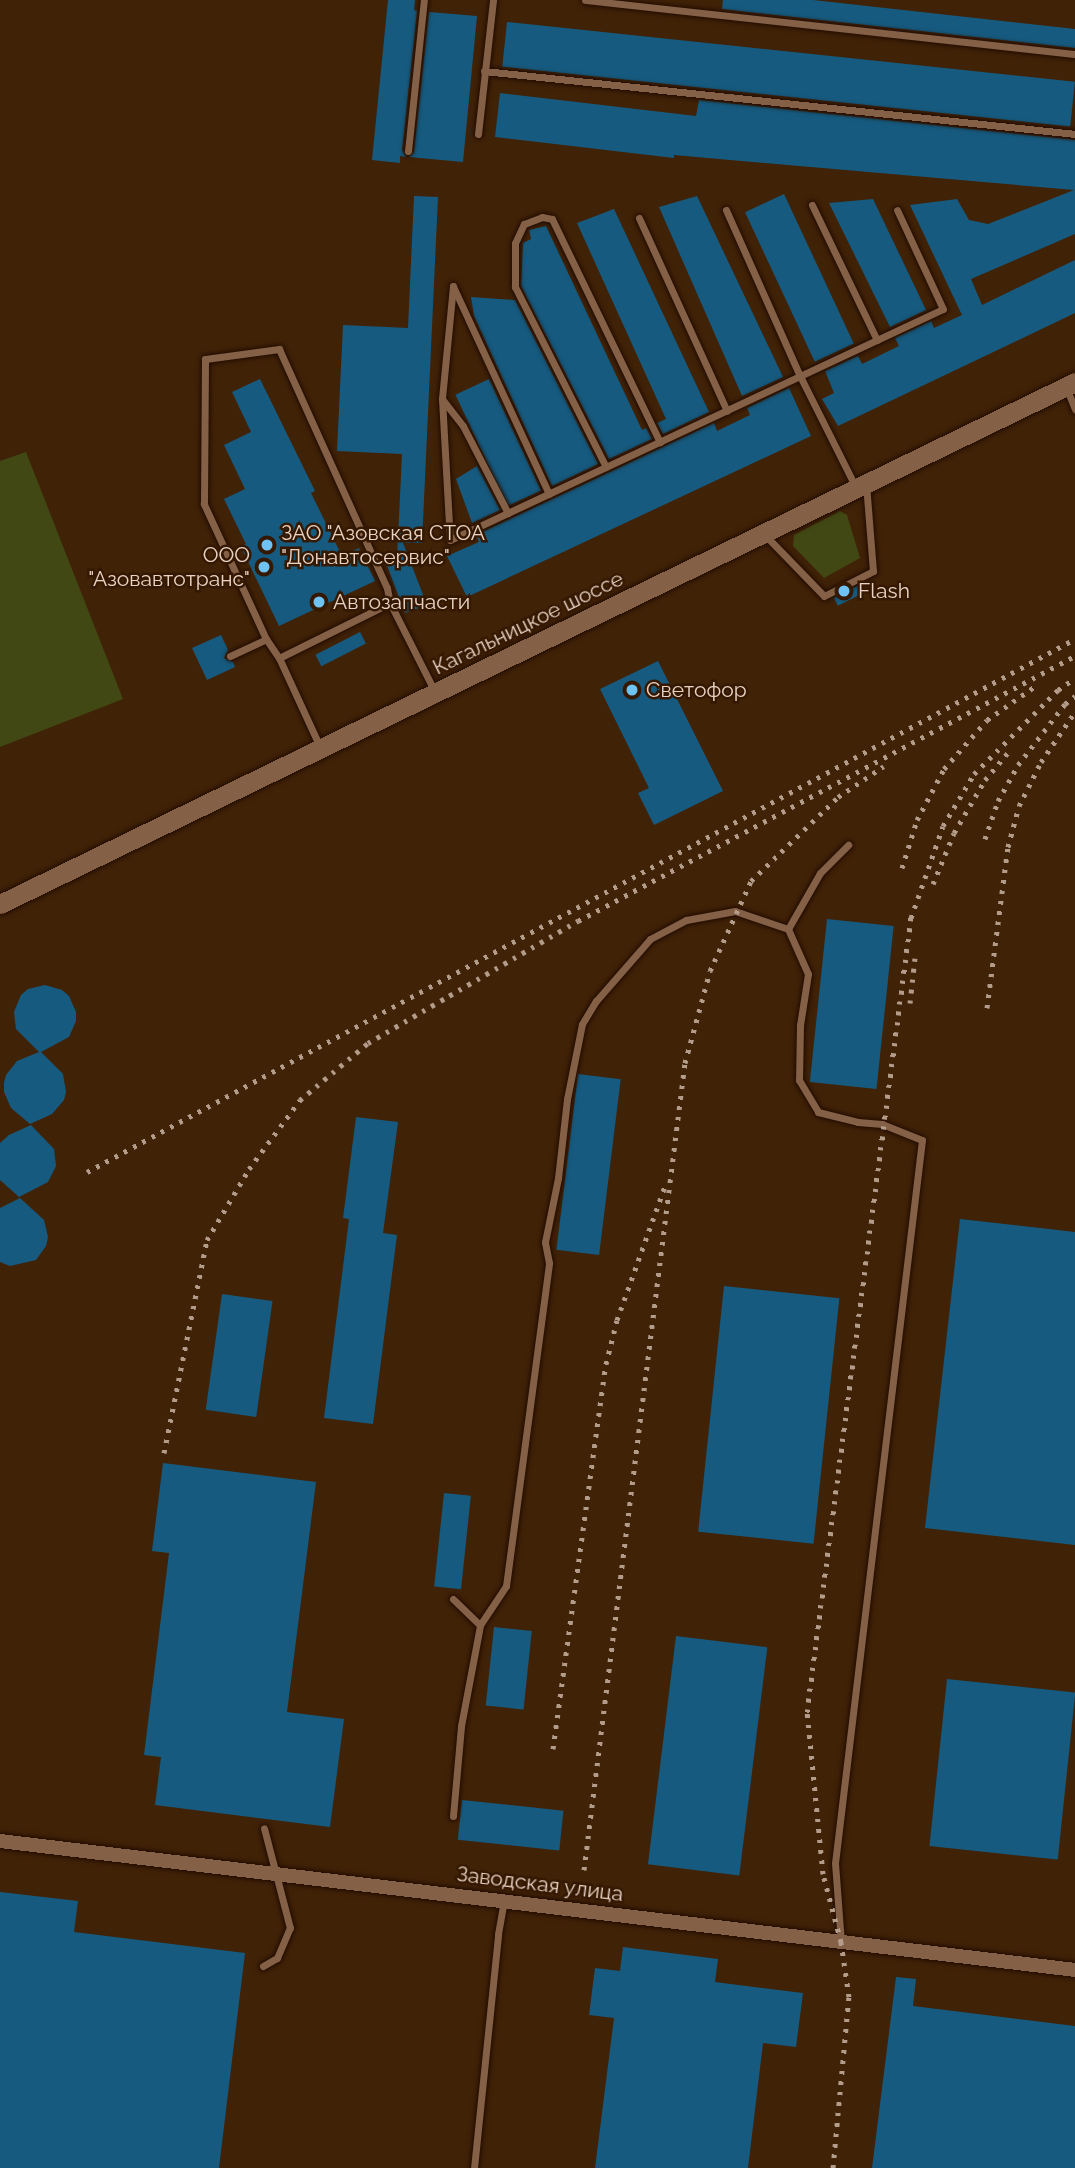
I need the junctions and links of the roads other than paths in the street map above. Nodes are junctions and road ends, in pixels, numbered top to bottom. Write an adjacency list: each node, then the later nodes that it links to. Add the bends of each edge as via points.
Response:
1 (424, 0): 8 (lane)
2 (494, 0): 5 (lane)
3 (585, 0): 4 (lane)
4 (1075, 54)
5 (484, 71): 6 (lane); 7 (lane)
6 (478, 134)
7 (1075, 134)
8 (408, 151)
9 (812, 205): 13 (lane)
10 (726, 210): 14 (lane)
11 (897, 210): 13 (lane, via 943,309)
12 (639, 218): 18 (lane)
13 (877, 340): 14 (lane)
14 (800, 376): 18 (lane); 21 (lane)
15 (1070, 384): 17 (lane); 21 (main road, Кагальницкое шоссе)
16 (442, 399): 22 (lane, via 453,286); 23 (lane, via 463,426); 23 (lane, via 450,540)
17 (1075, 409)
18 (727, 411): 19 (lane)
19 (660, 442): 20 (lane); 20 (lane, via 552,219 542,217 524,224 515,243 514,287)
20 (606, 467): 22 (lane)
21 (861, 486): 24 (main road, Кагальницкое шоссе); 24 (lane, via 873,572 824,597)
22 (549, 494): 23 (lane)
23 (508, 513)
24 (763, 533): 29 (main road, Кагальницкое шоссе)
25 (390, 603): 26 (lane, via 279,349 205,359 204,504); 28 (lane); 29 (lane)
26 (266, 639): 27 (lane); 28 (lane)
27 (230, 656)
28 (279, 658): 30 (lane)
29 (435, 693): 30 (main road, Кагальницкое шоссе)
30 (321, 748): 32 (main road, Кагальницкое шоссе)
31 (848, 845): 33 (lane, via 821,873)
32 (0, 904)
33 (788, 929): 35 (lane, via 735,911 686,920 650,939 582,1024 545,1242 550,1263 506,1586); 41 (lane, via 808,974 800,1025 799,1080 818,1112 882,1124 922,1140 835,1863)
34 (453, 1599): 35 (lane)
35 (480, 1625): 36 (lane, via 461,1726)
36 (453, 1816)
37 (264, 1828): 39 (lane)
38 (0, 1841): 39 (street, Заводская улица)
39 (275, 1874): 40 (street, Заводская улица); 42 (lane, via 290,1928 276,1958)
40 (504, 1901): 41 (street, Заводская улица); 44 (lane)
41 (841, 1942): 43 (street, Заводская улица)
42 (263, 1966)
43 (1075, 1970)
44 (474, 2168)

